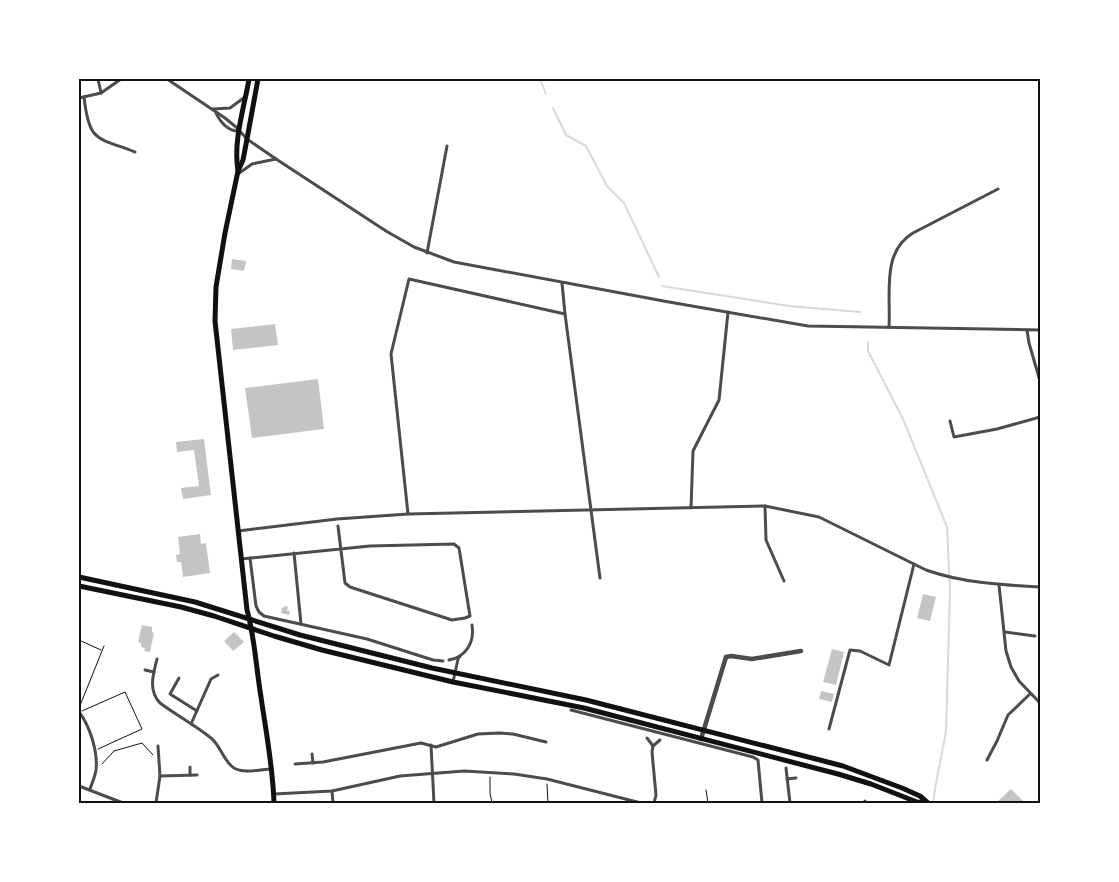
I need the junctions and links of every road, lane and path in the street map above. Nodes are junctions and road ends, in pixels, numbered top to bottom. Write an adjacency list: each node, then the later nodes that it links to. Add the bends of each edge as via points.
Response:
1 (98, 79): 6 (street)
2 (121, 79): 6 (street)
3 (167, 79): 10 (street)
4 (249, 79): 7 (main road)
5 (258, 79): 12 (main road)
6 (101, 93): 8 (street)
7 (246, 96): 10 (street, via 230,108); 11 (main road)
8 (84, 97): 9 (street); 14 (street, via 89,127 95,136)
9 (79, 98)
10 (210, 109): 11 (street)
11 (238, 131): 12 (street); 16 (main road)
12 (247, 139): 15 (street); 16 (main road)
13 (447, 146): 18 (street)
14 (134, 152)
15 (276, 159): 16 (street, via 252,164); 18 (street, via 386,231)
16 (237, 173): 33 (main road, via 216,287 215,321)
17 (998, 189): 22 (street, via 913,233 902,242 890,267)
18 (427, 253): 19 (street, via 470,266)
19 (562, 283): 20 (street); 21 (street)
20 (728, 312): 22 (street, via 808,326); 29 (street, via 719,400 693,451)
21 (565, 314): 30 (street); 31 (street, via 409,279 391,354)
22 (889, 327): 23 (street)
23 (1027, 330): 24 (street); 25 (street)
24 (1040, 330)
25 (1040, 381)
26 (1040, 417): 27 (street, via 954,437)
27 (950, 421)
28 (765, 506): 29 (street); 38 (street, via 819,517); 41 (street, via 766,540)
29 (691, 508): 30 (street)
30 (590, 511): 31 (street); 40 (street)
31 (408, 514): 33 (street)
32 (338, 526): 34 (street)
33 (238, 531): 37 (main road)
34 (341, 548): 34 (street, via 345,583 350,587 452,620 470,616 457,546 405,544); 35 (street)
35 (294, 553): 36 (street); 46 (street)
36 (250, 558): 37 (street); 46 (street, via 259,612)
37 (242, 559): 45 (main road)
38 (914, 564): 42 (street, via 944,576); 71 (street, via 889,664 850,650)
39 (79, 577): 45 (main road, via 195,602)
40 (600, 578)
41 (784, 581)
42 (999, 585): 44 (street); 49 (street)
43 (79, 586): 48 (main road, via 181,607)
44 (1040, 587)
45 (249, 619): 48 (main road); 60 (main road, via 300,635)
46 (300, 624): 58 (street)
47 (472, 625): 55 (street, via 472,640)
48 (252, 629): 64 (main road); 88 (main road)
49 (1005, 632): 50 (street); 65 (street, via 1010,666)
50 (1035, 636)
51 (79, 640): 53 (path)
52 (104, 646): 53 (path)
53 (102, 651): 68 (path)
54 (801, 651): 72 (street, via 752,659 726,657)
55 (460, 656): 57 (street); 60 (street)
56 (157, 659): 61 (street)
57 (448, 660)
58 (443, 661)
59 (145, 670): 61 (street)
60 (455, 670): 64 (street); 72 (main road)
61 (154, 672): 70 (street, via 152,689 155,698)
62 (218, 674): 69 (street, via 211,679)
63 (179, 678): 69 (street, via 170,694)
64 (453, 682): 74 (main road, via 584,708)
65 (1030, 694): 66 (street); 82 (street, via 1008,715)
66 (1040, 703)
67 (571, 710): 113 (street, via 753,757 758,760)
68 (79, 711): 80 (street); 80 (path, via 126,692 142,729)
69 (197, 711): 70 (street)
70 (190, 724): 88 (street, via 211,738 235,769)
71 (829, 729)
72 (704, 731): 74 (street); 115 (main road, via 843,766 911,792)
73 (647, 738): 79 (street)
74 (702, 739): 115 (main road, via 838,774)
75 (660, 740): 79 (street)
76 (546, 742): 77 (street, via 499,733 478,734 436,747)
77 (431, 745): 84 (street); 91 (street)
78 (158, 746): 83 (street)
79 (653, 746): 111 (street)
80 (94, 751): 89 (street)
81 (312, 754): 84 (street)
82 (987, 760)
83 (159, 761): 89 (path, via 142,743 114,751); 94 (street)
84 (313, 763): 85 (street)
85 (295, 764)
86 (190, 766): 92 (street)
87 (786, 768): 97 (street)
88 (272, 769): 102 (main road)
89 (96, 770): 99 (street)
90 (490, 772): 91 (street); 96 (street); 108 (path)
91 (432, 773): 101 (street, via 400,776); 107 (street)
92 (190, 775): 93 (street); 94 (street)
93 (197, 775)
94 (160, 776): 104 (street)
95 (796, 778): 97 (street)
96 (547, 779): 109 (path); 110 (street)
97 (787, 779): 114 (street)
98 (79, 786): 99 (street)
99 (90, 790): 103 (street)
100 (706, 790): 112 (path)
101 (332, 791): 102 (street); 106 (street)
102 (274, 794): 105 (main road)
103 (123, 803)
104 (156, 803)
105 (274, 803)
106 (333, 803)
107 (434, 803)
108 (492, 803)
109 (548, 803)
110 (641, 803)
111 (654, 803)
112 (708, 803)
113 (762, 803)
114 (790, 803)
115 (928, 803)

